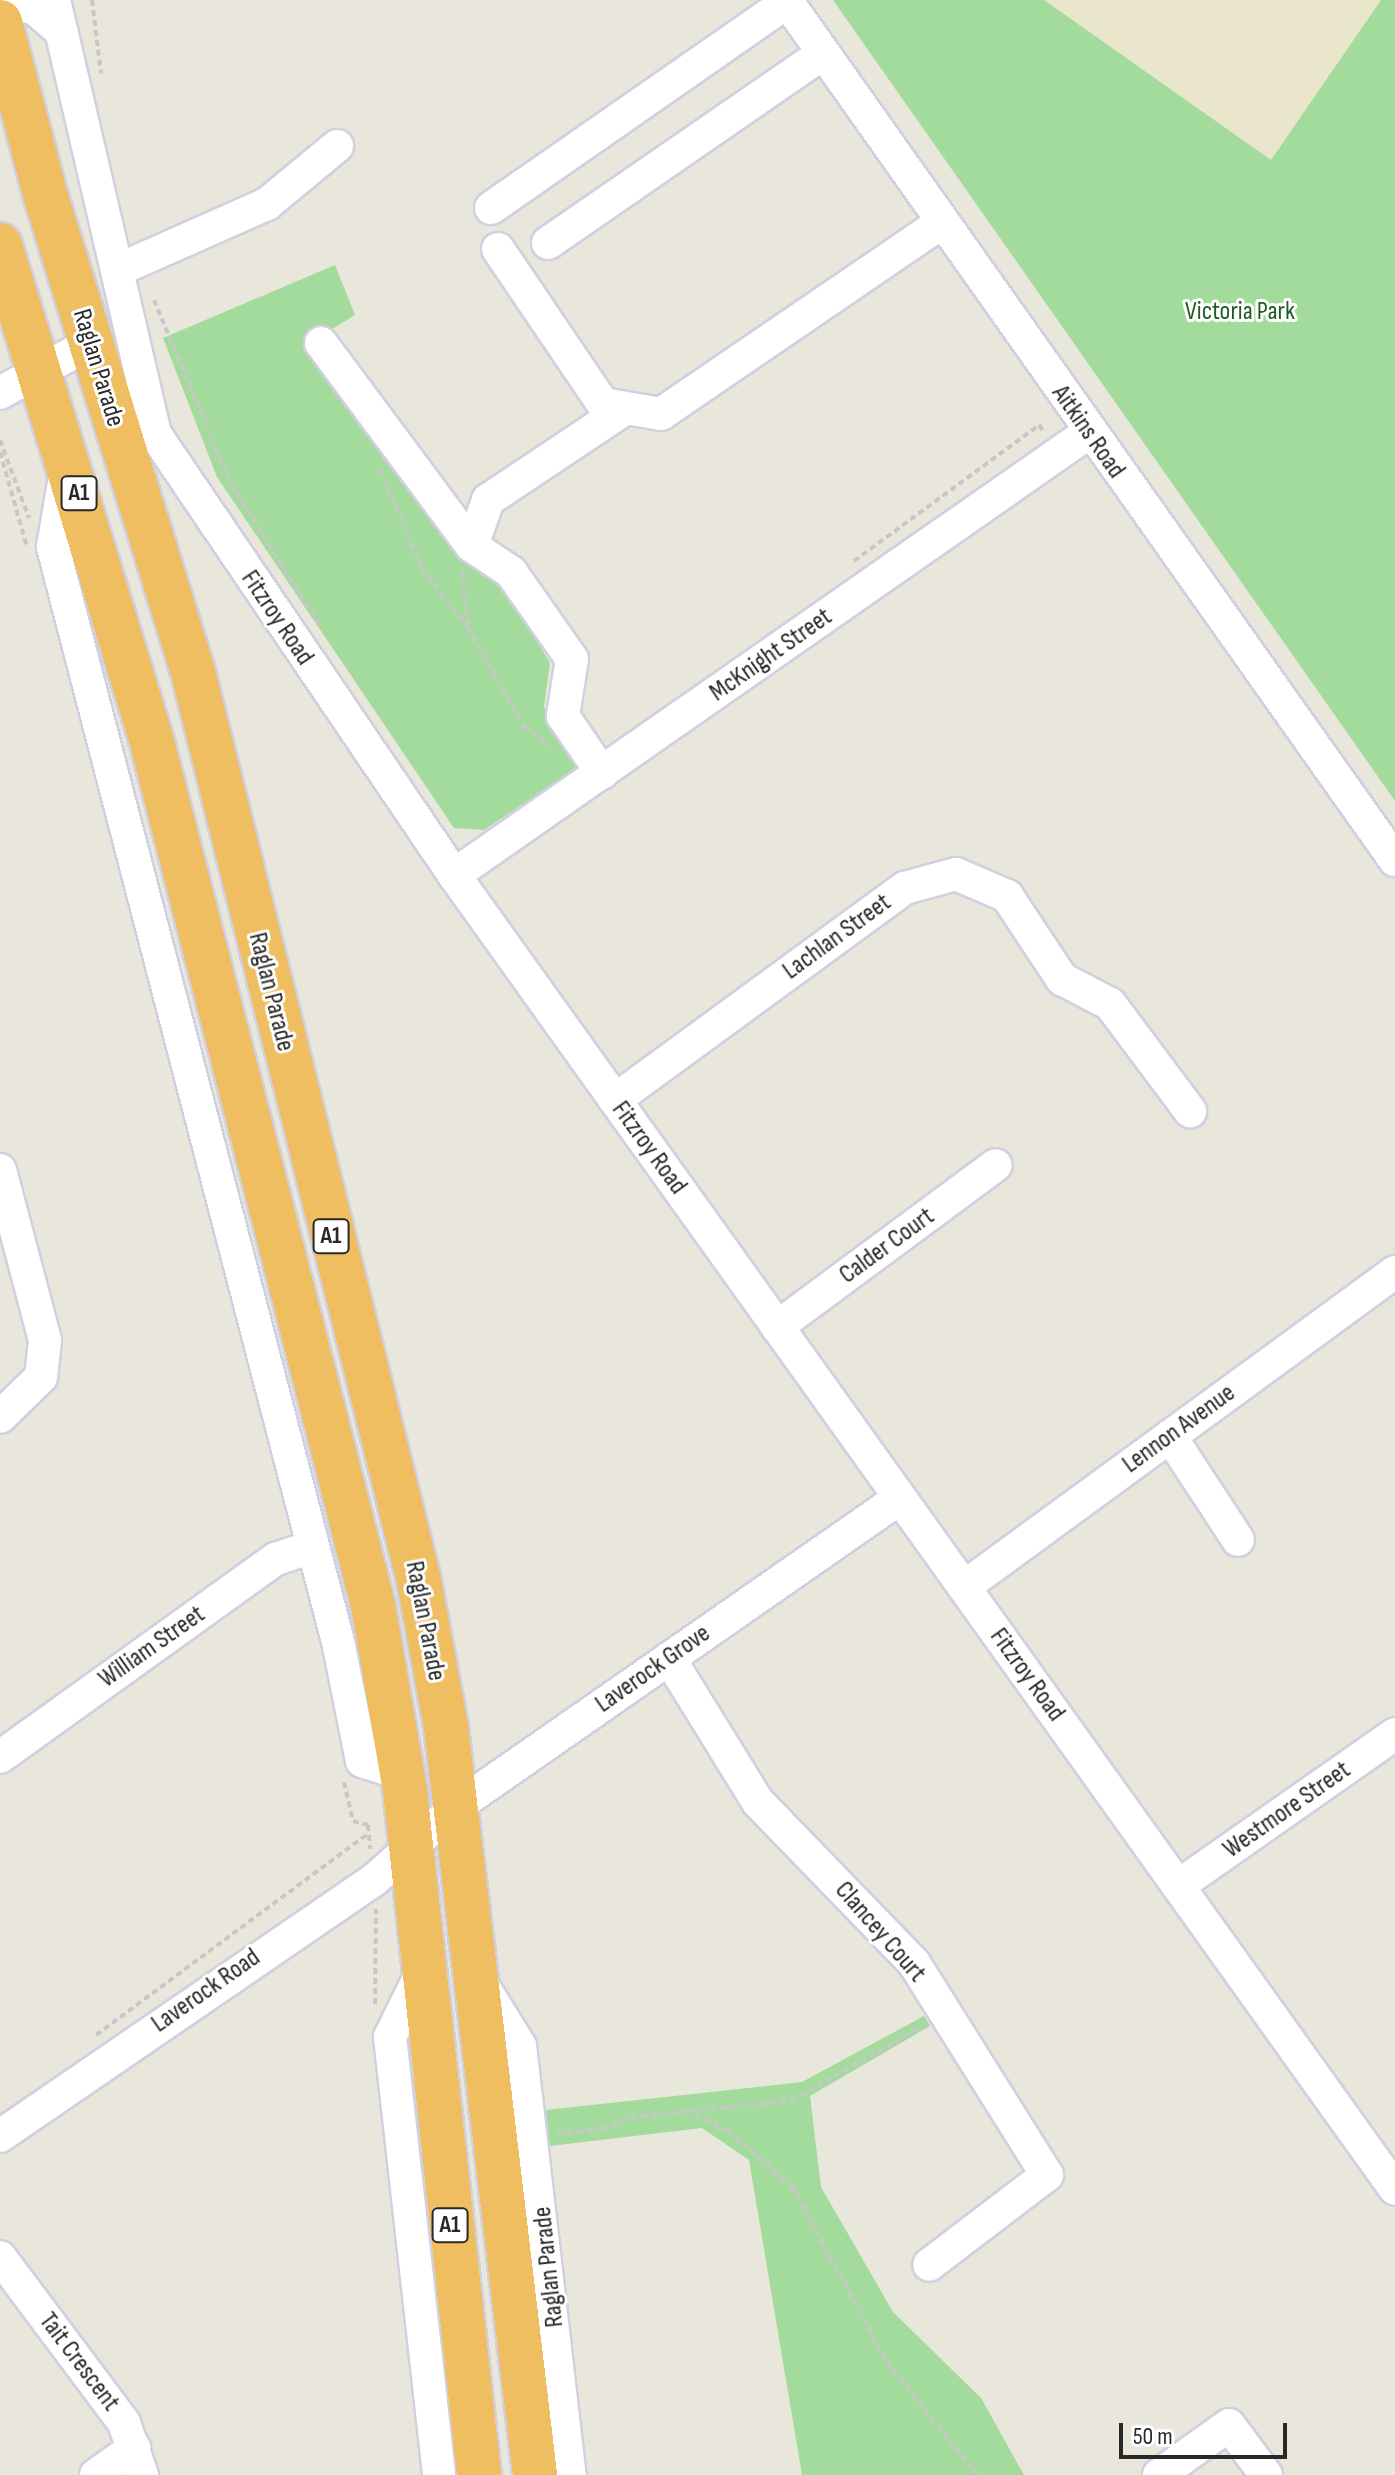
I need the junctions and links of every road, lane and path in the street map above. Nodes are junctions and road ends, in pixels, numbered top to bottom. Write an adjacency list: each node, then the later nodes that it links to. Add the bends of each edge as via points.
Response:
1 (54, 0): 6 (street, Fitzroy Road)
2 (92, 0): 8 (path)
3 (0, 1): 6 (street, via 34,8)
4 (786, 1): 7 (street, Aitkins Road); 10 (street)
5 (0, 22): 16 (highway, Raglan Parade / A1)
6 (62, 32): 15 (street, Fitzroy Road)
7 (823, 53): 11 (street, Aitkins Road); 12 (street)
8 (102, 80)
9 (337, 146): 15 (street, via 267,204)
10 (491, 208)
11 (942, 222): 20 (street, via 661,414); 21 (street, Aitkins Road)
12 (548, 243)
13 (0, 245): 18 (highway, Raglan Parade / A1)
14 (498, 249): 20 (street, via 603,404)
15 (118, 270): 29 (street, Fitzroy Road, via 155,434)
16 (91, 343): 18 (street); 46 (highway, Raglan Parade / A1, via 192,668 419,1581)
17 (321, 343): 22 (street)
18 (39, 373): 19 (street); 23 (highway, Raglan Parade / A1)
19 (0, 393)
20 (623, 410): 24 (street, via 488,500)
21 (1088, 433): 27 (street, McKnight Street); 28 (street, Aitkins Road)
22 (393, 440): 24 (street); 25 (path, via 380,465 382,487 422,568)
23 (69, 458): 40 (street, Raglan Parade, via 53,547); 45 (highway, Raglan Parade / A1, via 339,1451)
24 (472, 546): 25 (path, via 462,564); 27 (street, via 511,572 572,659 563,716)
25 (468, 627): 26 (path, via 524,726)
26 (561, 751)
27 (602, 773): 29 (street, McKnight Street)
28 (1395, 860)
29 (454, 875): 30 (street, Fitzroy Road)
30 (615, 1100): 31 (street, Lachlan Street, via 905,888 956,874 1007,896 1052,967 1068,985 1110,1004); 35 (street, Fitzroy Road)
31 (1190, 1111)
32 (996, 1165): 35 (street, Calder Court)
33 (0, 1170): 36 (street, via 45,1340 41,1377)
34 (1395, 1272): 37 (street, Lennon Avenue)
35 (777, 1327): 38 (street, Fitzroy Road)
36 (0, 1417)
37 (1170, 1436): 39 (street); 41 (street, Lennon Avenue)
38 (900, 1498): 41 (street, Fitzroy Road); 42 (street, Laverock Grove)
39 (1238, 1540)
40 (310, 1547): 44 (street, William Street, via 276,1559); 45 (street, Raglan Parade, via 362,1761)
41 (964, 1587): 49 (street, Fitzroy Road)
42 (669, 1658): 46 (street, Laverock Grove); 52 (street, Clancey Court, via 758,1802 914,1963)
43 (1395, 1734): 49 (street, Westmore Street)
44 (0, 1757)
45 (402, 1774): 48 (highway, Raglan Parade / A1)
46 (456, 1807): 48 (street, Laverock Grove); 51 (highway, Raglan Parade / A1)
47 (369, 1833): 53 (path)
48 (410, 1845): 50 (highway, Raglan Parade / A1); 55 (street, Laverock Road, via 374,1880)
49 (1178, 1886): 57 (street, Fitzroy Road)
50 (420, 1976): 62 (street, via 390,2037); 63 (highway, Raglan Parade / A1)
51 (477, 1977): 56 (street, Raglan Parade, via 520,2046); 64 (highway, Raglan Parade / A1)
52 (945, 2013): 54 (path, via 791,2101); 59 (street, Clancey Court, via 1047,2175)
53 (89, 2040)
54 (696, 2114): 56 (path, via 631,2117 602,2129); 66 (path, via 728,2131 792,2186 887,2362)
55 (0, 2136)
56 (535, 2136): 65 (street, Raglan Parade)
57 (1395, 2189)
58 (0, 2257): 60 (street, Tait Crescent, via 124,2423)
59 (929, 2265)
60 (138, 2461): 61 (street)
61 (96, 2475)
62 (439, 2475)
63 (479, 2475)
64 (535, 2475)
65 (570, 2475)
66 (978, 2475)
67 (1159, 2475): 68 (street, via 1229,2425)
68 (1266, 2475)

